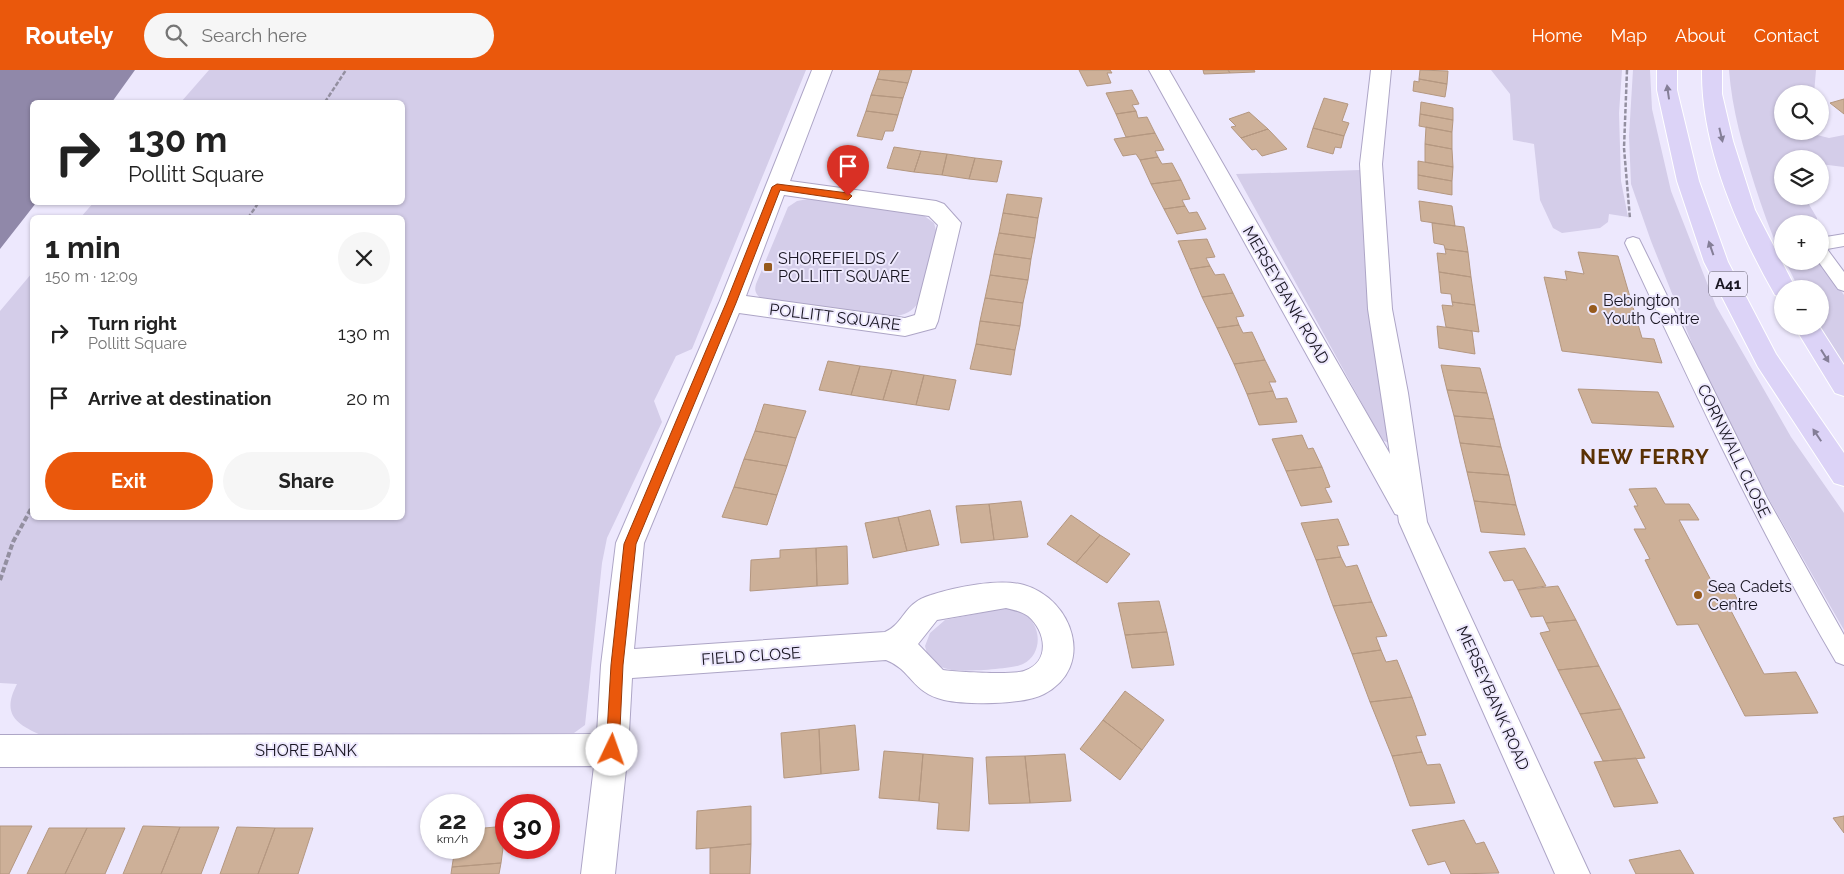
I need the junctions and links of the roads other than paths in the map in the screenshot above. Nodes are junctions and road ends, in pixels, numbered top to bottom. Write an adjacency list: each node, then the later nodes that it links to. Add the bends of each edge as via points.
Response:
1 (822, 70): 6 (street)
2 (1159, 70): 17 (street, MERSEYBANK ROAD)
3 (1380, 70): 17 (street, MERSEYBANK ROAD, via 1371,164 1380,308)
4 (1667, 70): 16 (highway, A41, one-way to 4, via 1767,360 1716,262 1688,181 1667,90)
5 (1712, 70): 11 (highway, one-way to 11, via 1712,94 1722,141 1744,210)
6 (777, 187): 13 (street); 13 (street, POLLITT SQUARE, via 936,209 950,223 926,321 905,328)
7 (1844, 240): 8 (lane)
8 (1829, 242)
9 (1633, 243): 19 (lane, CORNWALL CLOSE, via 1752,491)
10 (1829, 264): 12 (lane)
11 (1779, 280)
12 (1844, 285)
13 (731, 303): 20 (street, via 630,544)
14 (1812, 335): 15 (highway, one-way to 15)
15 (1844, 386)
16 (1844, 475)
17 (1413, 522): 24 (street, MERSEYBANK ROAD)
18 (886, 646): 18 (street, FIELD CLOSE, via 901,640 929,608 1005,594 1037,604 1049,615 1057,629 1060,644 1056,660 1047,673 1034,683 1017,687 951,686 934,682 908,655); 20 (street, FIELD CLOSE)
19 (1844, 656)
20 (617, 665): 21 (street)
21 (612, 750): 22 (street, SHORE BANK); 23 (street)
22 (0, 751)
23 (598, 874)
24 (1573, 874)

